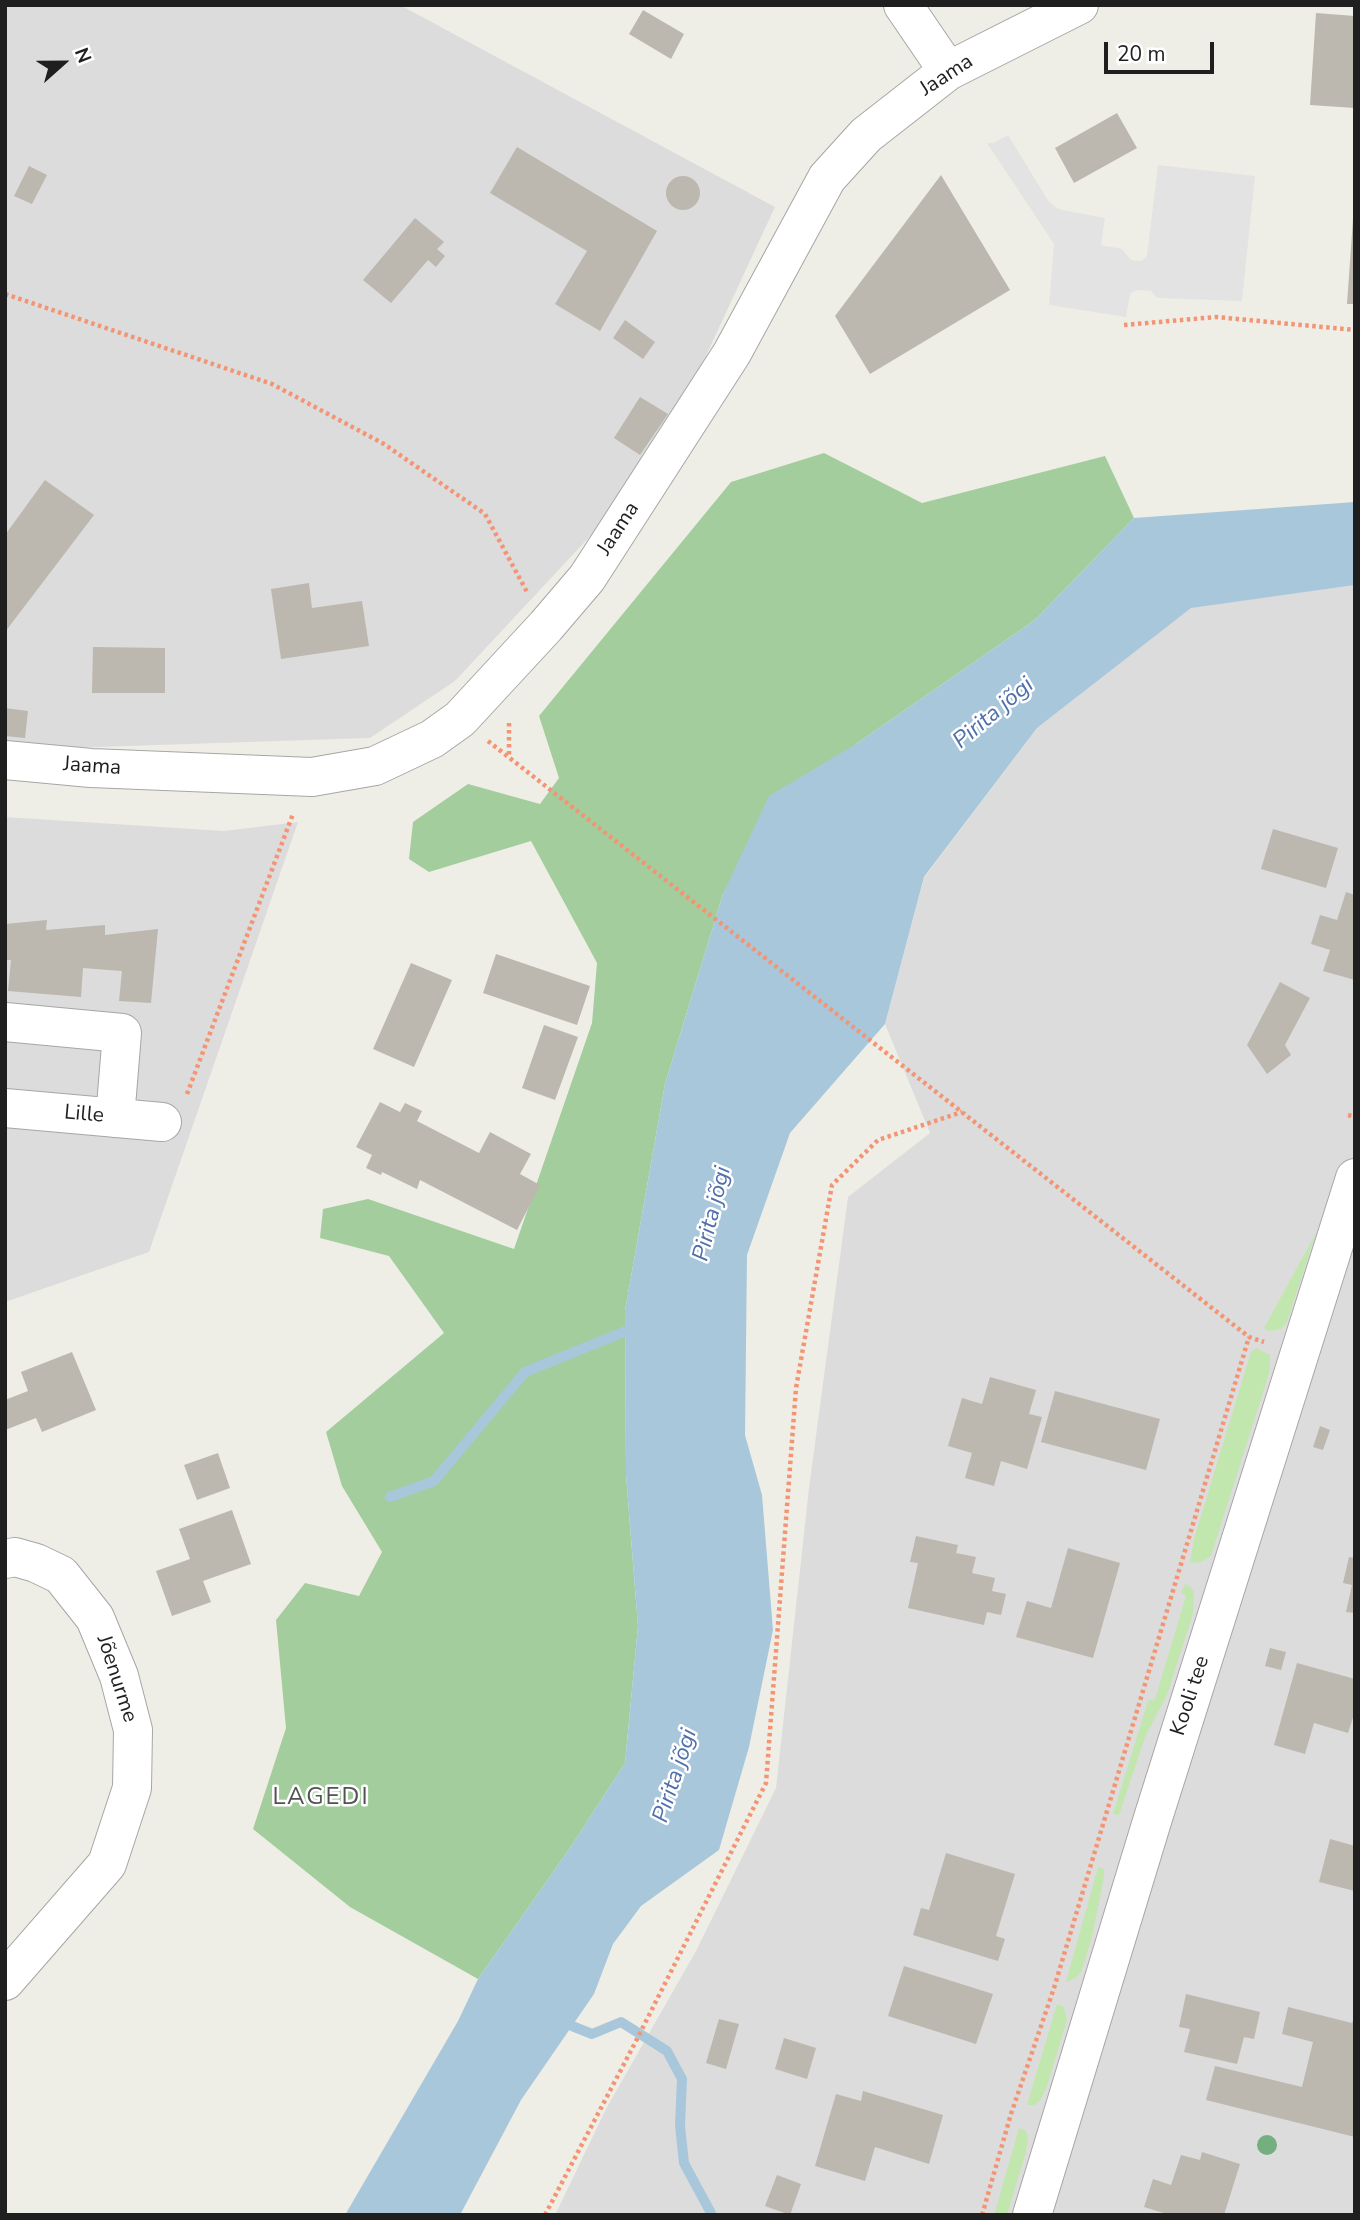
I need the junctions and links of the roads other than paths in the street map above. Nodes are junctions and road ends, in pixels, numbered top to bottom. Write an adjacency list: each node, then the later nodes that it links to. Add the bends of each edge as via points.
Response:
1 (903, 5): 3 (street)
2 (1079, 5): 3 (street, Jaama)
3 (948, 71): 4 (street, Jaama, via 866,135 827,178 732,353 587,578 460,719 432,739 375,766 312,777)
4 (5, 760)
5 (5, 1022): 7 (street, via 122,1033)
6 (5, 1108): 7 (street, Lille)
7 (115, 1118): 8 (street, Lille)
8 (162, 1122)
9 (1355, 1178): 12 (street, Kooli tee, via 1303,1343 1321,1368 1303,1427 1274,1510 1241,1541)
10 (5, 1559): 11 (street, Jõenurme, via 36,1563 61,1575 95,1618 119,1676 133,1730 132,1788 107,1864)
11 (5, 1981)
12 (1032, 2215)

